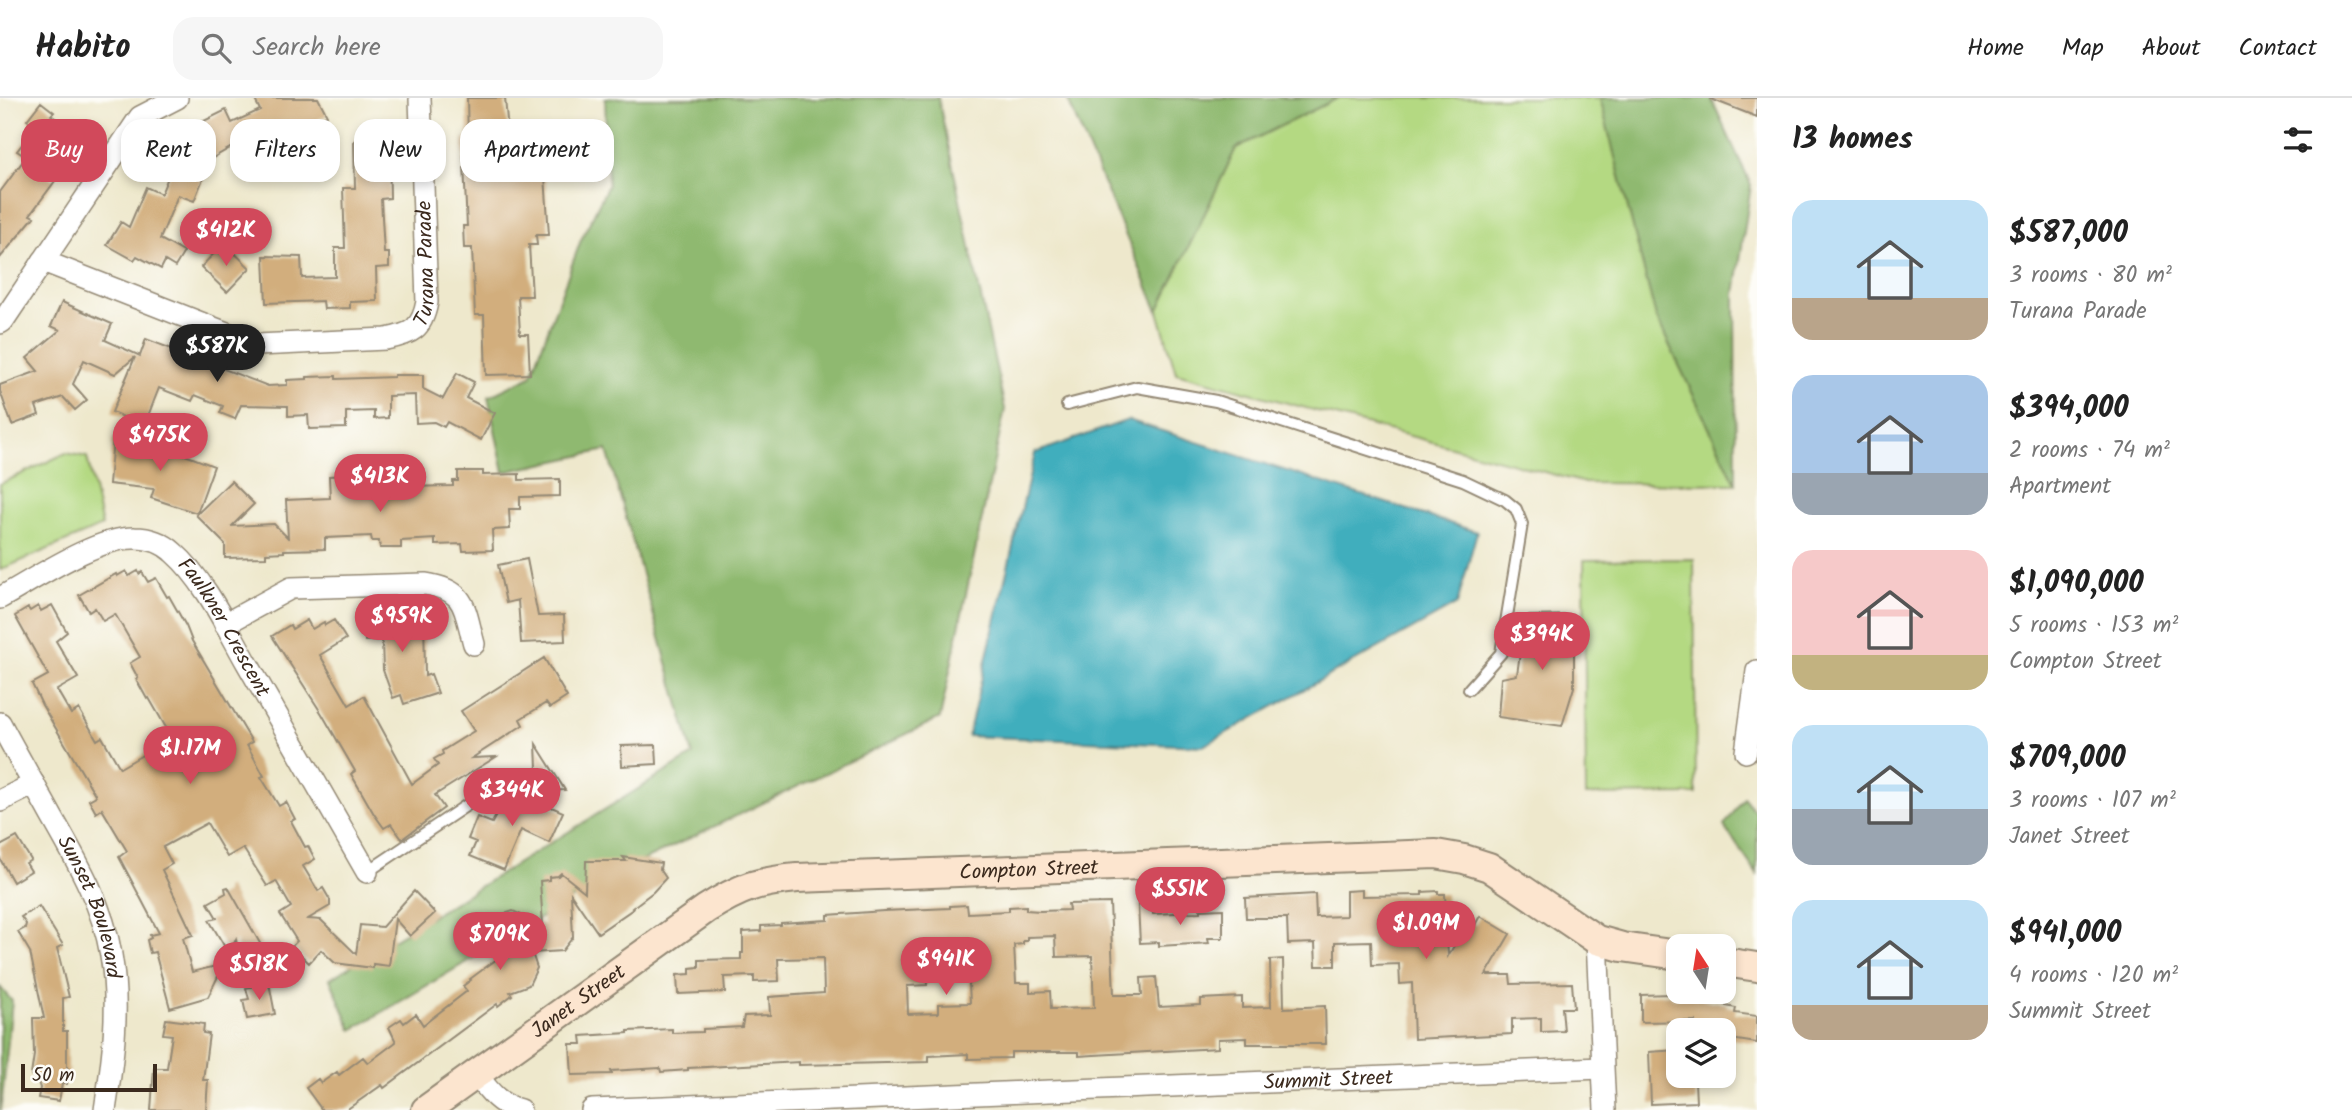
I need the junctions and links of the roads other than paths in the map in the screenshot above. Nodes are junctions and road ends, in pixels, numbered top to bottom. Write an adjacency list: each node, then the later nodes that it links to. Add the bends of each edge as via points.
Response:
1 (177, 98): 3 (street, via 140,117)
2 (420, 98): 3 (street, Turana Parade, via 427,302 416,329 402,336 257,345)
3 (43, 261): 4 (street)
4 (0, 323)
5 (1067, 405): 10 (lane, via 1137,387 1216,401 1463,480 1505,500 1516,509 1522,524 1501,653)
6 (0, 598): 7 (street, Faulkner Crescent, via 96,545 136,538 172,550 196,577)
7 (225, 624): 8 (street, via 290,588 425,584 445,587 459,596); 16 (street, Faulkner Crescent)
8 (474, 644)
9 (1757, 671): 12 (street)
10 (1469, 689)
11 (0, 723): 13 (street, Sunset Boulevard)
12 (1746, 752)
13 (34, 784): 14 (street); 24 (street, Sunset Boulevard, via 91,890 111,954 115,1025)
14 (0, 801)
15 (467, 805): 16 (lane)
16 (367, 872)
17 (731, 893): 18 (street, Compton Street, via 762,881 797,878 1436,854 1489,867); 23 (street, Janet Street)
18 (1597, 940): 19 (street); 22 (street)
19 (1666, 954)
20 (1736, 964): 21 (street)
21 (1757, 967)
22 (1602, 1068): 27 (street, Summit Street); 28 (street)
23 (476, 1074): 25 (street, Janet Street); 26 (street, via 505,1106)
24 (105, 1110)
25 (426, 1110)
26 (520, 1110)
27 (592, 1110)
28 (1605, 1110)

